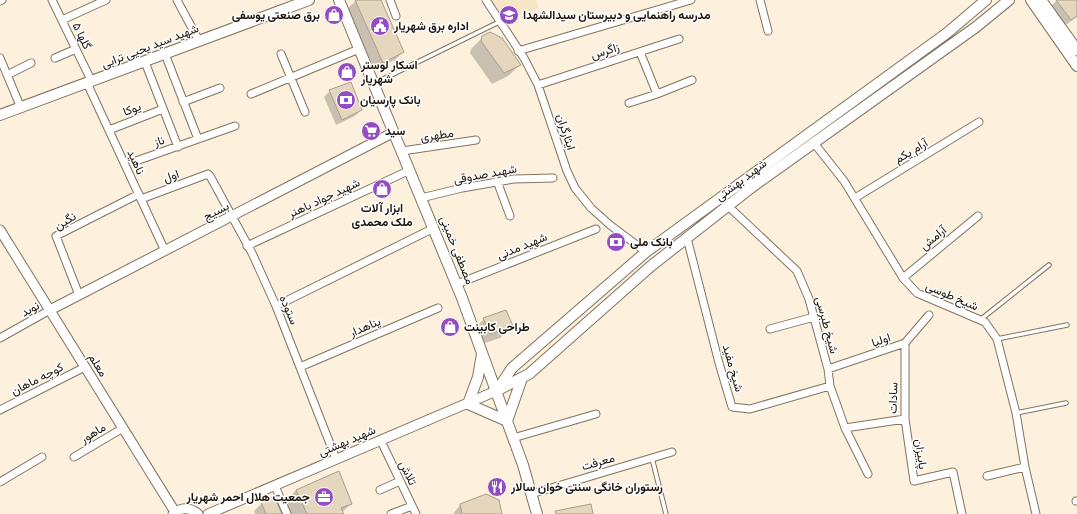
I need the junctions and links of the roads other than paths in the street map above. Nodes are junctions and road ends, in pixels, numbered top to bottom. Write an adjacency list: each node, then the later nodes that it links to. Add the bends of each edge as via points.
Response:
1 (52, 0): 15 (street, گلها ۵)
2 (106, 0): 15 (street)
3 (177, 0): 19 (street)
4 (309, 0): 19 (main road, شهید سید یحیی ترابی)
5 (339, 0): 21 (main road, مصطفی خمینی)
6 (390, 0): 14 (street)
7 (486, 0): 16 (street, ایثارگران)
8 (690, 0): 22 (street)
9 (760, 0): 17 (street)
10 (986, 0): 74 (main road, شهید بهشتی, via 941,37)
11 (1031, 0): 31 (main road)
12 (1041, 0): 23 (main road)
13 (1006, 2): 53 (main road, شهید بهشتی)
14 (396, 16)
15 (62, 20): 20 (street, گلها ۵)
16 (499, 22): 22 (street, ایثارگران); 36 (lane)
17 (768, 31)
18 (679, 39): 24 (street, زاگرس)
19 (199, 41): 25 (main road, شهید سید یحیی ترابی)
20 (76, 49): 28 (street); 35 (street, گلها ۵)
21 (359, 49): 33 (street); 36 (main road, مصطفی خمینی)
22 (518, 50): 37 (street, ایثارگران)
23 (1077, 50)
24 (640, 52): 37 (street, زاگرس); 40 (street)
25 (165, 54): 29 (main road, شهید سید یحیی ترابی); 41 (street)
26 (281, 54): 33 (street)
27 (0, 58): 32 (street)
28 (55, 58)
29 (145, 62): 35 (main road, شهید سید یحیی ترابی); 44 (street)
30 (31, 63): 32 (street)
31 (1077, 66)
32 (7, 75): 43 (street)
33 (291, 77): 39 (street); 45 (street)
34 (692, 80): 40 (street)
35 (90, 82): 43 (main road, شهید سید یحیی ترابی); 49 (street, ناهید)
36 (374, 84): 50 (main road, مصطفی خمینی)
37 (538, 85): 74 (street, ایثارگران, via 575,188 591,208)
38 (220, 88): 41 (street)
39 (251, 94)
40 (657, 94): 42 (street)
41 (183, 102): 51 (street)
42 (629, 103)
43 (21, 108): 46 (main road, شهید سید یحیی ترابی)
44 (163, 109): 49 (street, یوکا); 54 (street)
45 (305, 112)
46 (0, 115)
47 (979, 122): 63 (street, آرام یکم)
48 (235, 126): 51 (street, ناز)
49 (109, 130): 61 (street, ناهید)
50 (394, 132): 55 (main road, مصطفی خمینی); 65 (street, بسیج)
51 (198, 140): 54 (street, ناز)
52 (476, 140): 55 (street, مطهری)
53 (814, 143): 63 (street, شیخ طوسی); 64 (main road, شهید بهشتی)
54 (178, 147): 56 (street, ناز)
55 (402, 151): 57 (main road, مصطفی خمینی)
56 (136, 161)
57 (410, 170): 62 (main road, مصطفی خمینی); 72 (street, شهید جواد باهنر)
58 (209, 175): 61 (street, اول); 65 (street, ستوده)
59 (553, 178): 60 (street, شهید صدوقی, via 514,178)
60 (497, 181): 62 (street, شهید صدوقی); 66 (street)
61 (140, 197): 73 (street, ناهید); 78 (street, نگین, via 56,236)
62 (421, 198): 68 (main road, مصطفی خمینی)
63 (855, 198): 76 (street, شیخ طوسی)
64 (728, 206): 71 (main road, شهید بهشتی); 83 (street, شیخ طبرسی, via 798,271)
65 (232, 216): 72 (street, ستوده); 73 (street, بسیج)
66 (510, 216)
67 (978, 216): 76 (street, آرامش)
68 (434, 228): 77 (main road, مصطفی خمینی); 79 (street)
69 (596, 229): 77 (street, شهید مدنی)
70 (0, 230): 81 (street, معلم)
71 (687, 238): 94 (main road, شهید بهشتی); 95 (street, شیخ مفید, via 732,407 750,409)
72 (248, 246): 79 (street, ستوده)
73 (165, 251): 78 (street, بسیج)
74 (646, 252): 96 (main road, شهید بهشتی, via 512,368)
75 (1049, 265): 84 (lane)
76 (903, 278): 84 (street, شیخ طوسی, via 917,293)
77 (457, 284): 90 (main road, مصطفی خمینی)
78 (80, 295): 81 (street, بسیج)
79 (276, 306): 92 (street, ستوده)
80 (438, 308): 92 (street, پناهدار)
81 (50, 310): 87 (street, نوید); 91 (street, معلم)
82 (929, 315): 89 (street, اولیا)
83 (814, 317): 86 (street); 93 (street, شیخ طبرسی)
84 (980, 320): 88 (street, شیخ طوسی, via 985,322)
85 (1067, 325): 88 (lane)
86 (770, 329)
87 (0, 338)
88 (997, 339): 100 (street, شیخ طوسی)
89 (905, 343): 93 (street, اولیا); 102 (street, سادات)
90 (482, 353): 96 (main road, مصطفی خمینی); 98 (main road, via 478,377)
91 (85, 367): 99 (street, کوچه ماهان); 104 (street, معلم)
92 (300, 367): 112 (street, ستوده)
93 (828, 369): 95 (street, شیخ طبرسی)
94 (522, 378): 96 (main road, شهید بهشتی); 103 (main road)
95 (830, 386): 105 (street, شیخ طبرسی)
96 (496, 391): 98 (street, شهید بهشتی); 103 (main road, مصطفی خمینی)
97 (1066, 402): 100 (lane)
98 (468, 404): 103 (main road); 107 (street, شهید بهشتی)
99 (0, 410)
100 (1016, 413): 113 (street, شیخ طوسی)
101 (596, 414): 106 (street)
102 (905, 420): 105 (street, سادات); 130 (street, پاییزان, via 914,481 953,472)
103 (507, 421): 106 (main road, مصطفی خمینی)
104 (123, 428): 110 (street, ماهور); 122 (street, معلم)
105 (845, 428): 114 (street, شیخ طبرسی)
106 (513, 438): 120 (main road, مصطفی خمینی)
107 (381, 441): 112 (street, شهید بهشتی); 116 (street, تلاش)
108 (672, 452): 111 (street, معرفت)
109 (42, 458): 117 (street)
110 (74, 458)
111 (652, 458): 120 (street, معرفت); 129 (lane)
112 (336, 460): 118 (street, شهید بهشتی)
113 (1024, 467): 115 (street); 131 (street, شیخ طوسی)
114 (868, 474)
115 (987, 476)
116 (400, 481): 119 (street); 121 (street, تلاش)
117 (0, 482)
118 (275, 486): 124 (street, شهید بهشتی); 125 (street)
119 (380, 490)
120 (531, 494): 128 (main road, مصطفی خمینی)
121 (412, 506): 126 (street); 127 (street, تلاش)
122 (174, 513): 123 (street, via 184,508)
123 (198, 514)
124 (208, 514)
125 (287, 514)
126 (391, 514)
127 (416, 514)
128 (537, 514)
129 (666, 514)
130 (962, 514)
131 (1036, 514)

